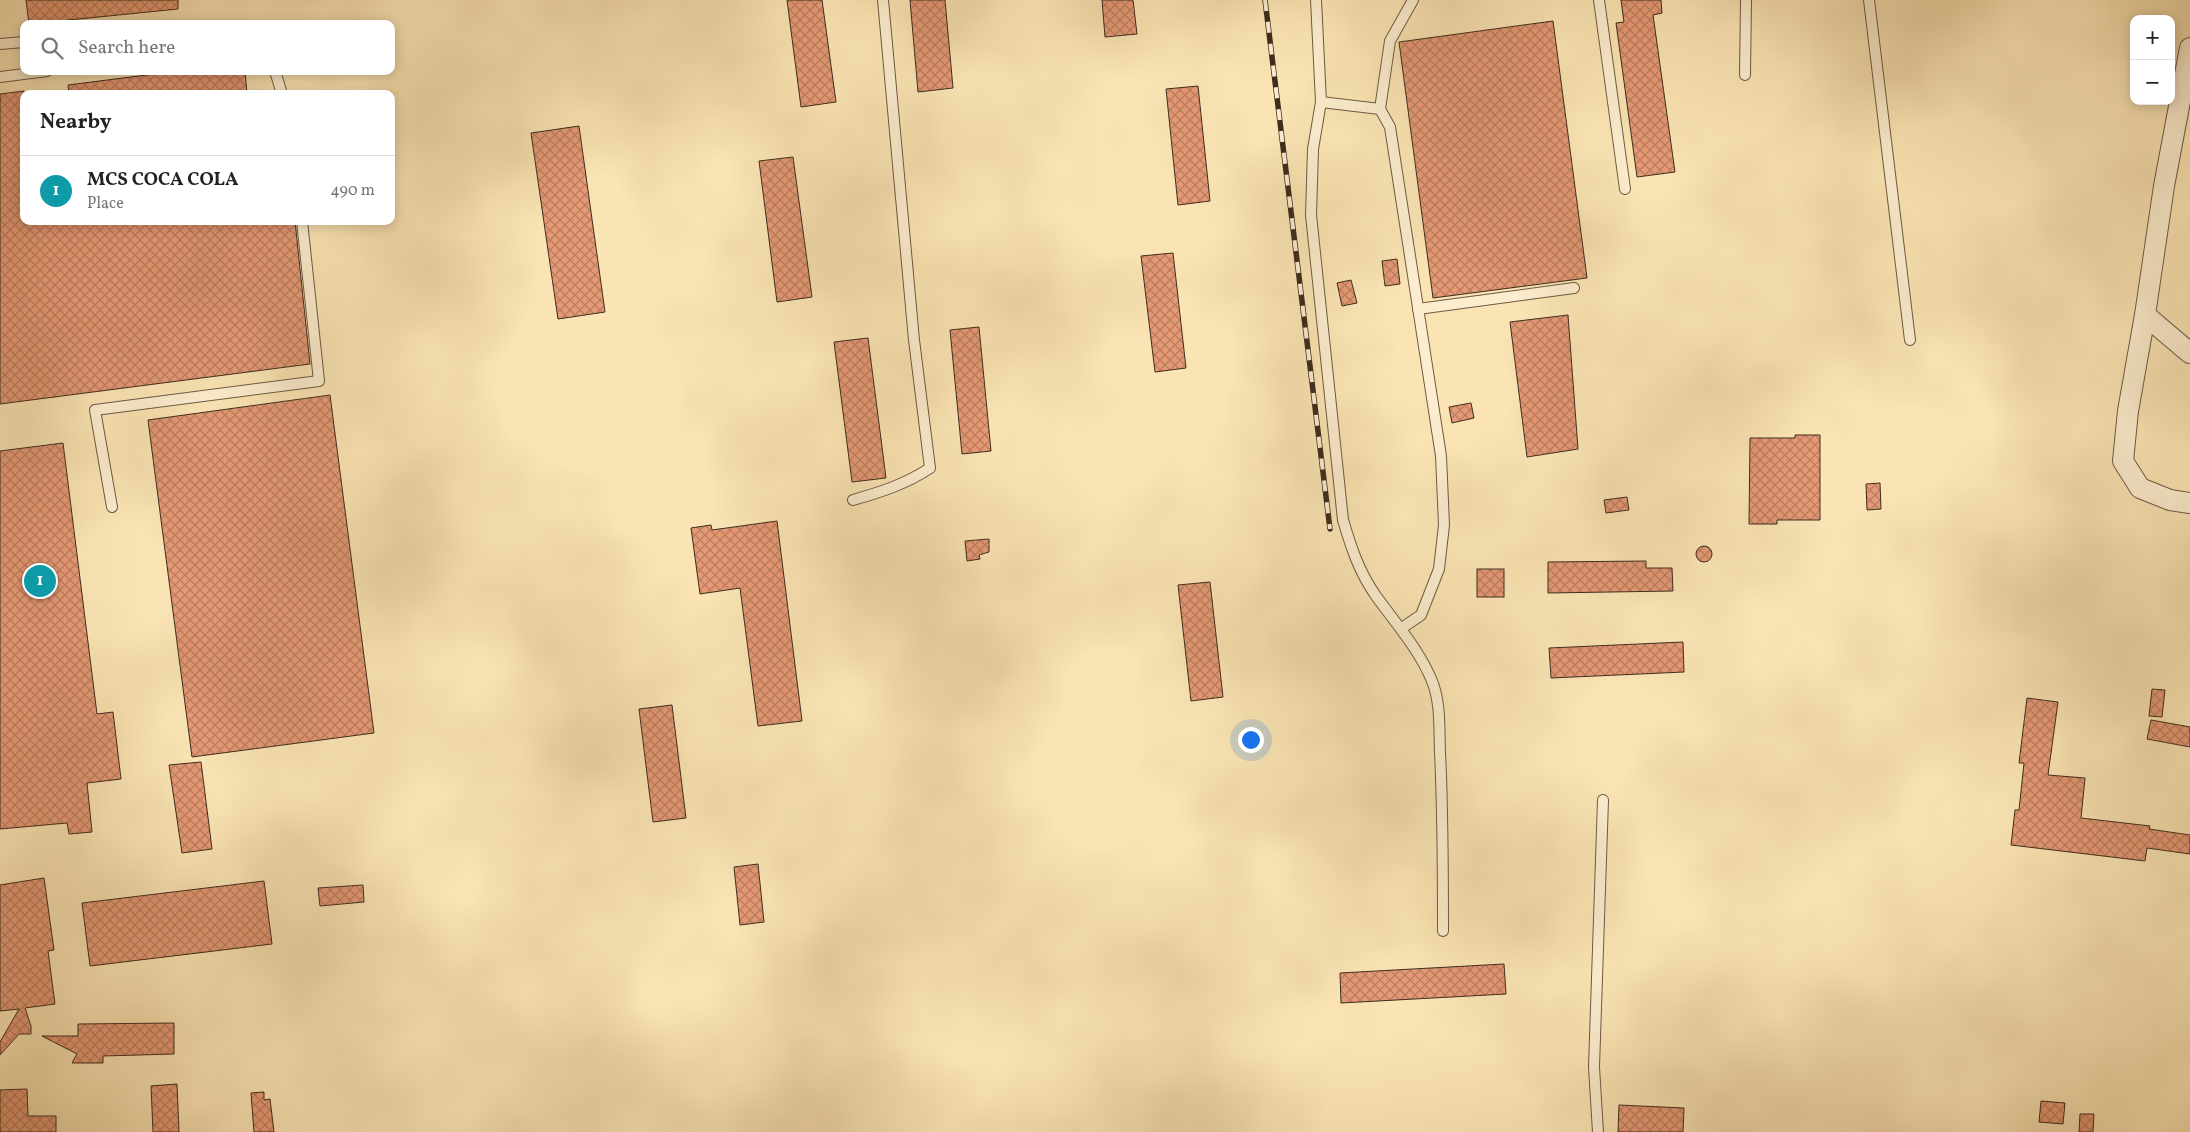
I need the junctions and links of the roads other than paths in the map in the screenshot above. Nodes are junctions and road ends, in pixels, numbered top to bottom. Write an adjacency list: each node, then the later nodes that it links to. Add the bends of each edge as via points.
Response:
1 (883, 0): 24 (lane, via 914,340 930,468 894,488)
2 (1316, 0): 15 (lane)
3 (1414, 0): 16 (lane, via 1390,40)
4 (1599, 0): 17 (lane)
5 (1746, 0): 12 (lane)
6 (1869, 0): 22 (lane)
7 (20, 42): 8 (lane)
8 (0, 44)
9 (2190, 48): 21 (street, via 2164,186)
10 (20, 74): 13 (lane)
11 (276, 75): 14 (lane)
12 (1746, 75)
13 (0, 77)
14 (281, 90)
15 (1321, 102): 16 (lane); 27 (lane, via 1312,148 1311,216 1343,520 1354,557 1376,595)
16 (1380, 109): 20 (lane, via 1390,127)
17 (1625, 189)
18 (302, 225): 26 (lane, via 320,381 95,410)
19 (1574, 288): 20 (lane)
20 (1418, 309): 27 (lane, via 1441,456 1444,525 1439,569 1421,615)
21 (2145, 315): 23 (street); 25 (street, via 2128,411 2124,461 2140,488 2170,500)
22 (1910, 340)
23 (2190, 353)
24 (853, 500)
25 (2190, 503)
26 (112, 507)
27 (1402, 628): 29 (lane, via 1424,664 1436,698 1444,818)
28 (1603, 800): 30 (lane, via 1594,1067)
29 (1443, 932)
30 (1598, 1132)

